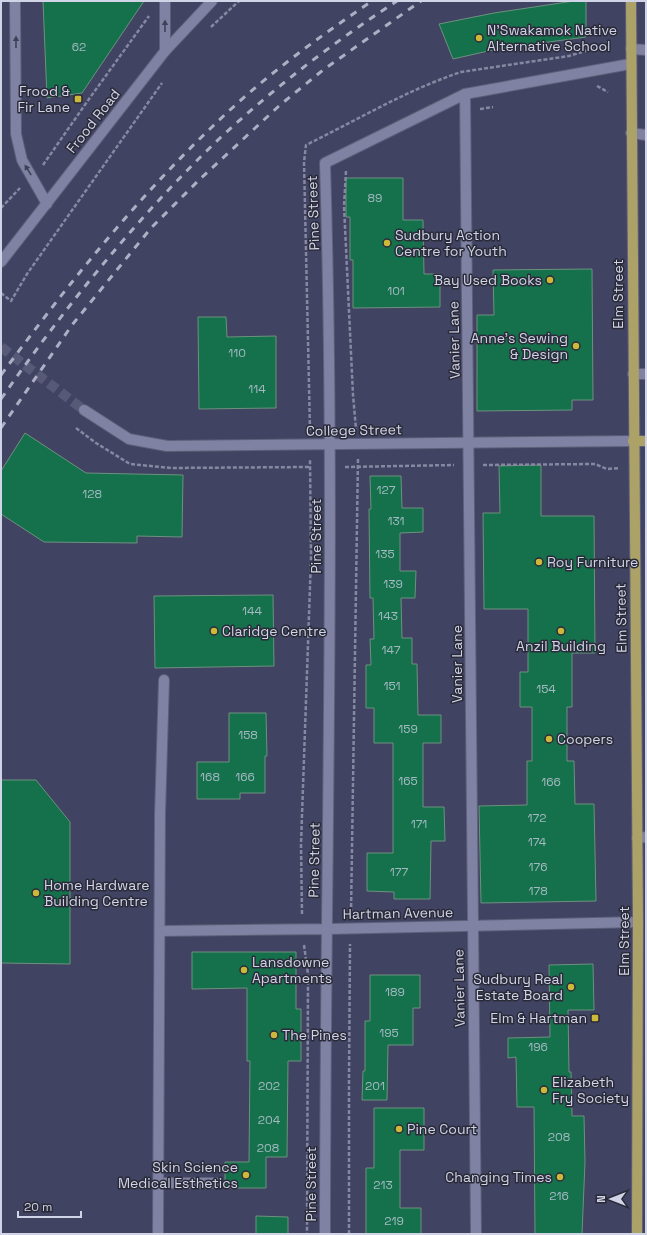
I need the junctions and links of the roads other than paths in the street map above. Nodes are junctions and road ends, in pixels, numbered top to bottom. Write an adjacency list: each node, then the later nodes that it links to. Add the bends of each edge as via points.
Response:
1 (15, 1): 12 (street, one-way to 1, via 22,160 16,134)
2 (212, 1): 7 (street, Frood Road)
3 (631, 1): 5 (main road, Elm Street)
4 (165, 2): 7 (street, one-way to 4)
5 (631, 49): 6 (street); 8 (main road, Elm Street)
6 (646, 50)
7 (165, 51): 12 (street, Frood Road)
8 (630, 64): 9 (street, Pine Street); 10 (main road, Elm Street)
9 (465, 94): 19 (street, Vanier Lane); 20 (street, Pine Street, via 325,163)
10 (631, 133): 11 (street); 14 (main road, Elm Street)
11 (646, 135)
12 (47, 204): 13 (street, Frood Road)
13 (1, 262)
14 (633, 374): 15 (street); 17 (main road, Elm Street)
15 (646, 374)
16 (84, 410): 20 (street, College Street, via 129,439 167,446)
17 (633, 441): 18 (main road); 19 (street, College Street); 22 (main road, Elm Street)
18 (646, 441)
19 (469, 442): 20 (street, College Street); 24 (street, Vanier Lane)
20 (330, 444): 25 (street, Pine Street)
21 (164, 680): 26 (street)
22 (642, 838): 23 (main road, Elm Street)
23 (638, 922): 24 (street, Hartman Avenue); 32 (main road, Elm Street)
24 (472, 925): 25 (street, Hartman Avenue); 31 (street, Vanier Lane)
25 (327, 929): 26 (street, Hartman Avenue); 30 (street, Pine Street)
26 (160, 931): 27 (street)
27 (159, 1183): 28 (street); 29 (street)
28 (216, 1183)
29 (158, 1234)
30 (325, 1234)
31 (476, 1234)
32 (637, 1234)

